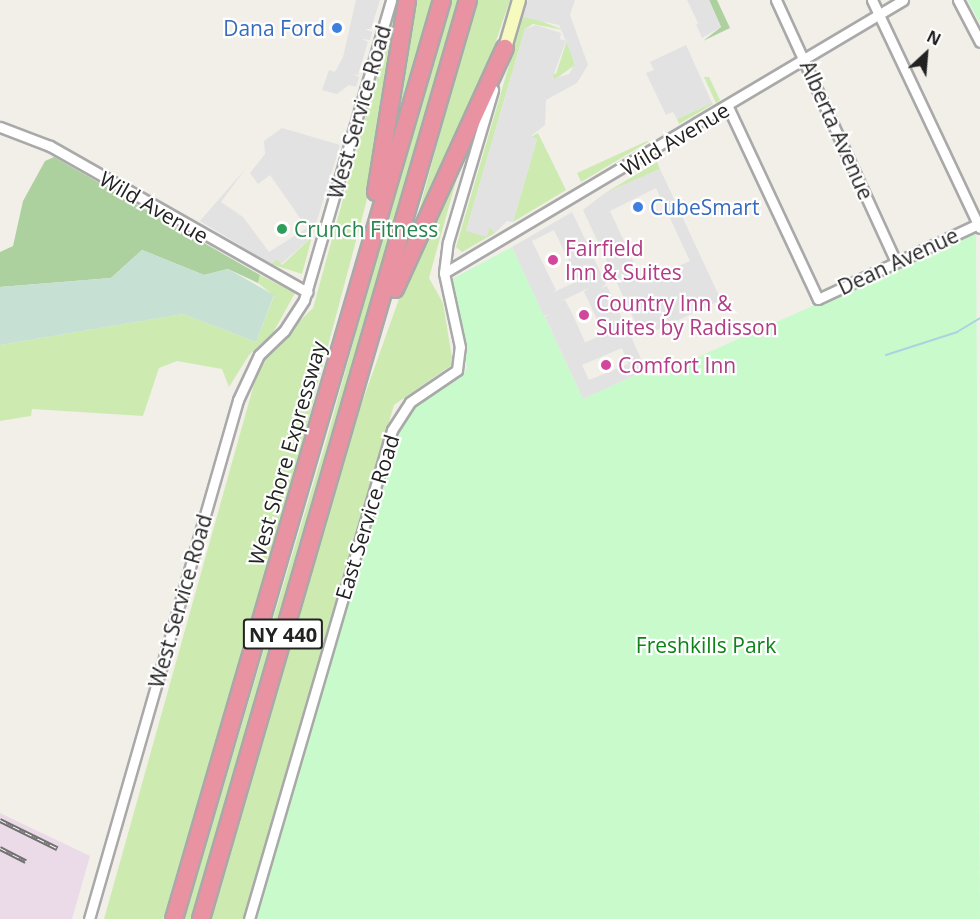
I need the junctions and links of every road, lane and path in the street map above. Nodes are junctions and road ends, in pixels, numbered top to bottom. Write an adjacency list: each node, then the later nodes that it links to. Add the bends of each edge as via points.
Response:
1 (392, 0): 19 (street, West Service Road)
2 (407, 0): 21 (highway, via 387,140)
3 (441, 0): 21 (highway, West Shore Expressway / NY 440)
4 (468, 0): 20 (highway, NY 440)
5 (519, 0): 12 (main road, East Service Road)
6 (776, 0): 13 (street, Alberta Avenue)
7 (872, 0): 10 (street)
8 (903, 0): 10 (street, Wild Avenue)
9 (958, 0): 11 (street)
10 (880, 17): 13 (street, Wild Avenue); 16 (street)
11 (980, 42)
12 (506, 48): 18 (street, East Service Road, via 448,242); 20 (highway)
13 (806, 62): 14 (street, Wild Avenue); 17 (street, Alberta Avenue)
14 (728, 107): 17 (street, Dean Avenue, via 818,299); 18 (street, Wild Avenue)
15 (0, 127): 19 (street, Wild Avenue, via 50,146)
16 (979, 226): 17 (street, Dean Avenue)
17 (896, 262)
18 (444, 273): 25 (street, East Service Road, via 460,347 457,370 411,402 392,430)
19 (306, 296): 22 (street, West Service Road, via 284,331 259,355 238,400)
20 (366, 349): 24 (highway, NY 440)
21 (326, 398): 23 (highway, West Shore Expressway / NY 440)
22 (88, 919)
23 (174, 919)
24 (201, 919)
25 (249, 919)

